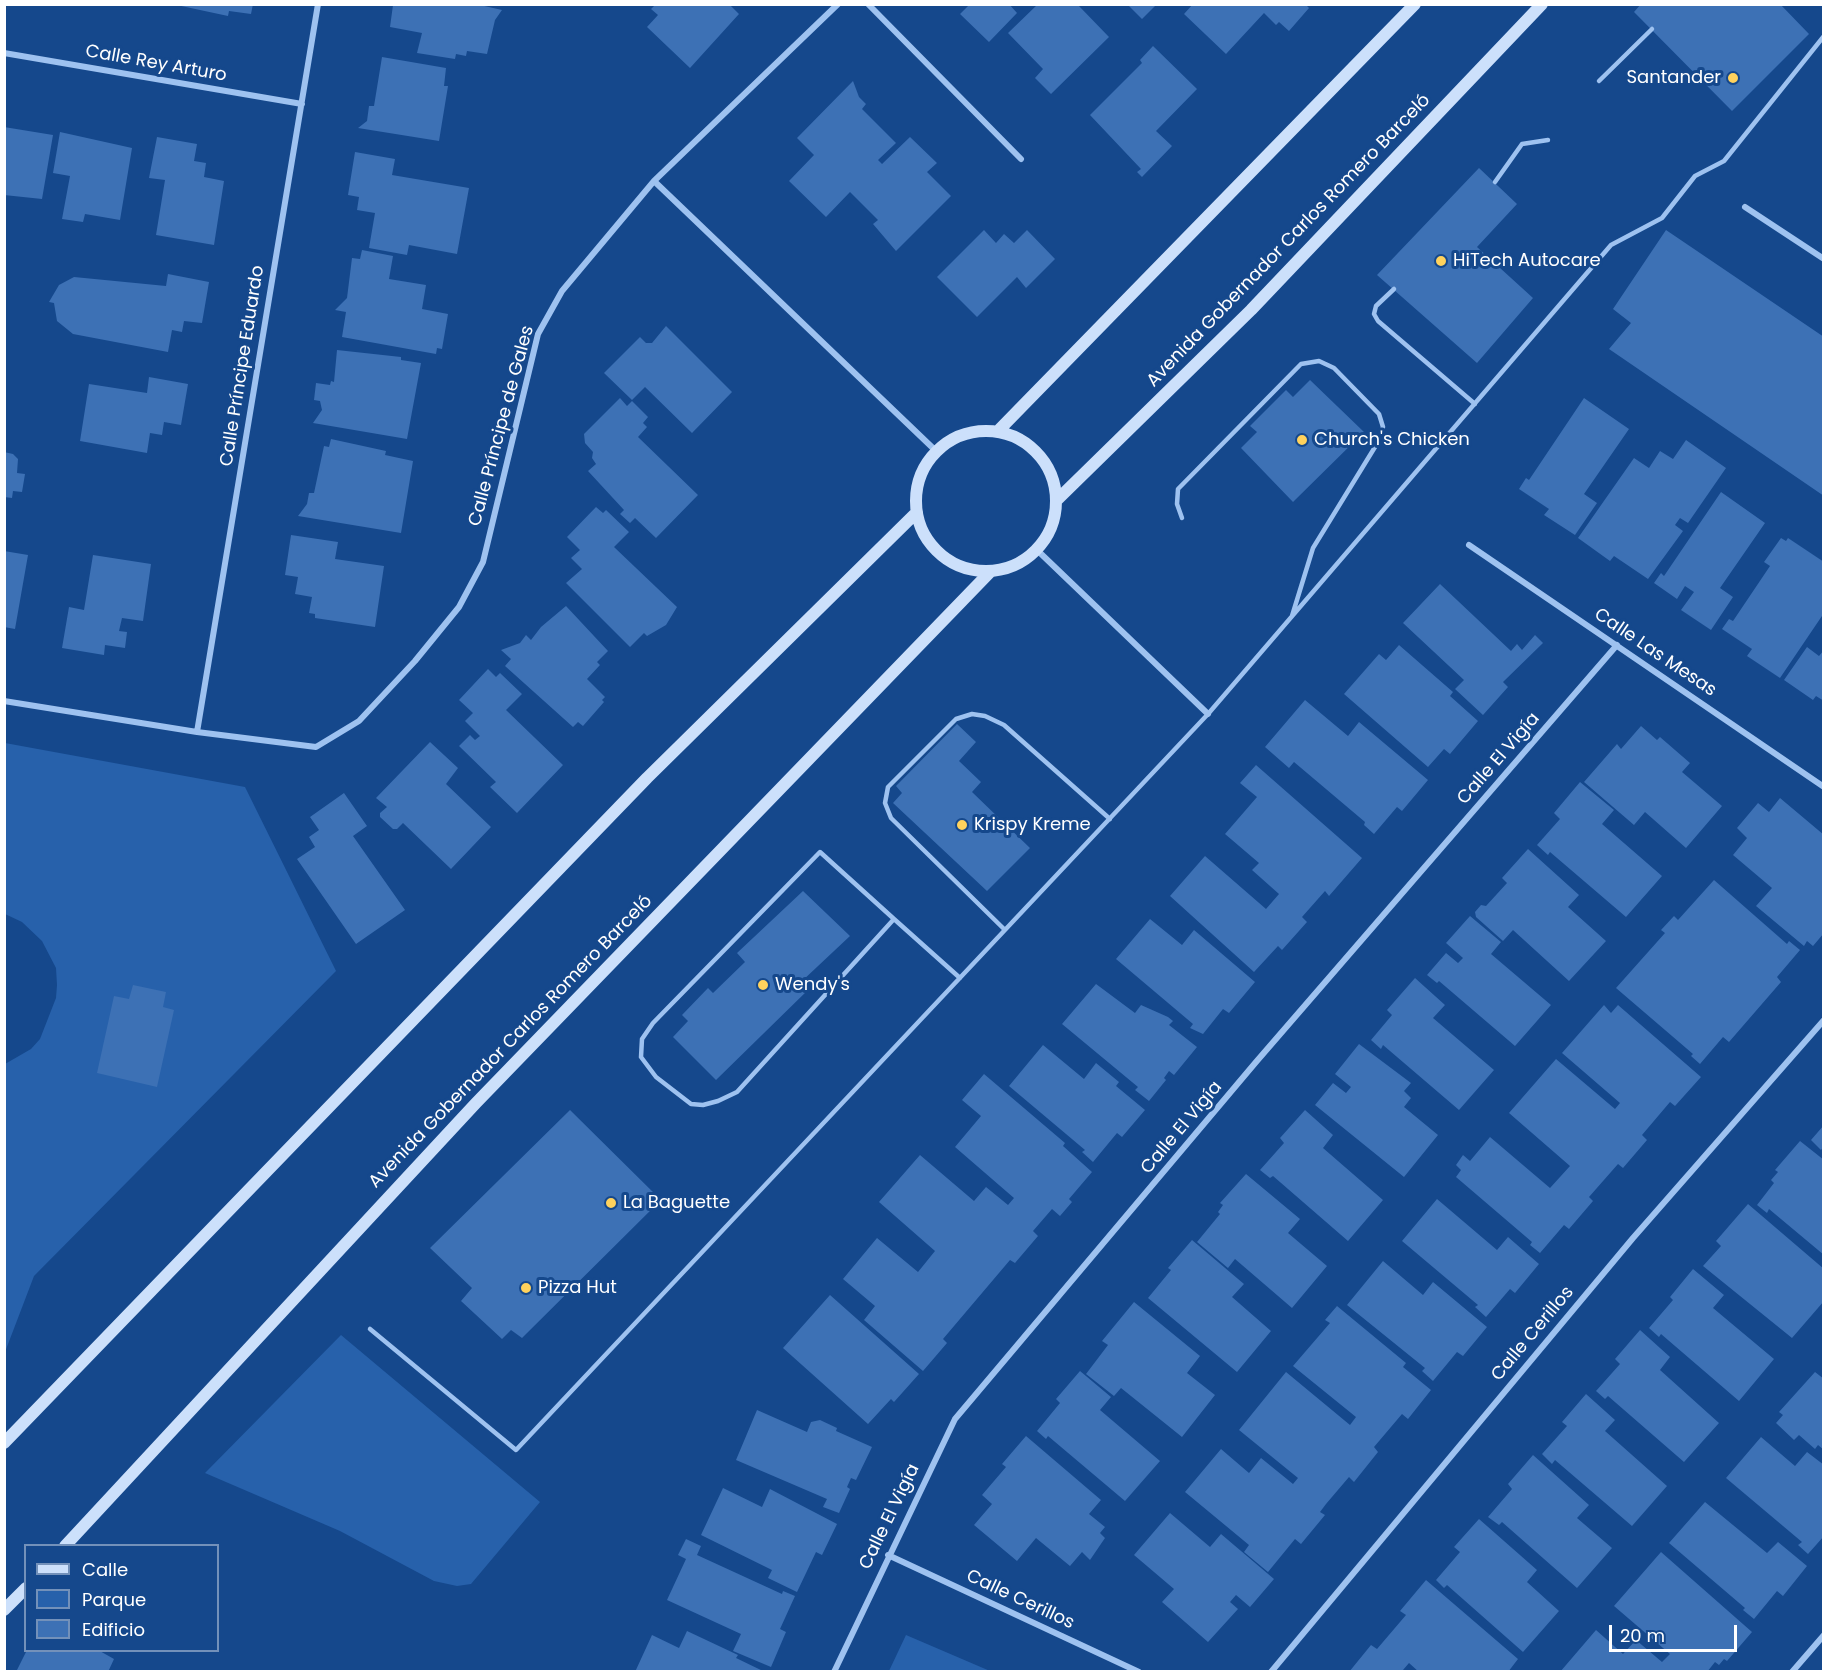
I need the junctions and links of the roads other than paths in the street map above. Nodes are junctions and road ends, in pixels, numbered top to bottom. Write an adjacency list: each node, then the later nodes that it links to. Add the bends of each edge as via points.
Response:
1 (318, 4): 10 (street, Calle Príncipe Eduardo)
2 (838, 4): 13 (street, Calle Príncipe de Gales)
3 (868, 4): 12 (street)
4 (1415, 4): 19 (main road)
5 (1542, 4): 21 (main road, Avenida Gobernador Carlos Romero Barceló, via 1251,310)
6 (1652, 29): 9 (lane)
7 (1824, 36): 18 (lane, via 1724,161 1695,176 1662,218 1611,245)
8 (4, 53): 10 (street, Calle Rey Arturo)
9 (1599, 81)
10 (302, 104): 31 (street, Calle Príncipe Eduardo)
11 (1548, 140): 14 (lane, via 1522,144)
12 (1021, 159)
13 (654, 181): 20 (street); 31 (street, Calle Príncipe de Gales, via 562,291 538,334 483,562 459,607 415,661 360,721 316,747)
14 (1495, 182)
15 (1745, 207): 16 (street)
16 (1824, 259)
17 (1394, 289): 18 (lane, via 1376,306 1374,314 1378,321)
18 (1475, 404): 27 (lane)
19 (999, 431): 20 (main road, via 985,429 958,435); 21 (main road, via 1036,449 1052,472)
20 (936, 451): 22 (main road, via 920,474)
21 (1058, 499): 25 (main road, via 1052,526)
22 (917, 512): 26 (main road, via 921,529 937,552 960,567); 39 (main road, via 638,787)
23 (1182, 518): 27 (lane, via 1177,504 1178,489 1301,364 1319,362 1334,368 1379,414 1383,427 1375,447 1313,548)
24 (1469, 545): 28 (street, Calle Las Mesas)
25 (1037, 550): 26 (main road, via 1015,566); 30 (street)
26 (991, 571): 40 (main road, Avenida Gobernador Carlos Romero Barceló, via 476,1102)
27 (1291, 618): 30 (lane)
28 (1617, 645): 32 (street, Calle Las Mesas); 41 (street, Calle El Vigía, via 1256,1062 955,1419)
29 (4, 701): 31 (street, Calle Príncipe de Gales)
30 (1208, 714): 33 (lane)
31 (196, 732)
32 (1824, 787)
33 (1110, 819): 35 (lane); 35 (lane, via 1004,725 972,714 956,719 888,786 885,804 891,818)
34 (894, 919): 34 (lane, via 820,852 653,1023 642,1039 641,1058 656,1077 691,1104 703,1105 736,1092); 36 (lane)
35 (1005, 930): 36 (lane)
36 (960, 978): 38 (lane, via 516,1450)
37 (1824, 1020): 47 (street, Calle Cerillos, via 1633,1238)
38 (370, 1329)
39 (4, 1443)
40 (66, 1544)
41 (888, 1555): 45 (street, Calle El Vigía); 46 (street, Calle Cerillos)
42 (24, 1590): 43 (main road)
43 (4, 1610)
44 (1824, 1635): 48 (street)
45 (834, 1671)
46 (1139, 1671)
47 (1271, 1671)
48 (1792, 1671)

